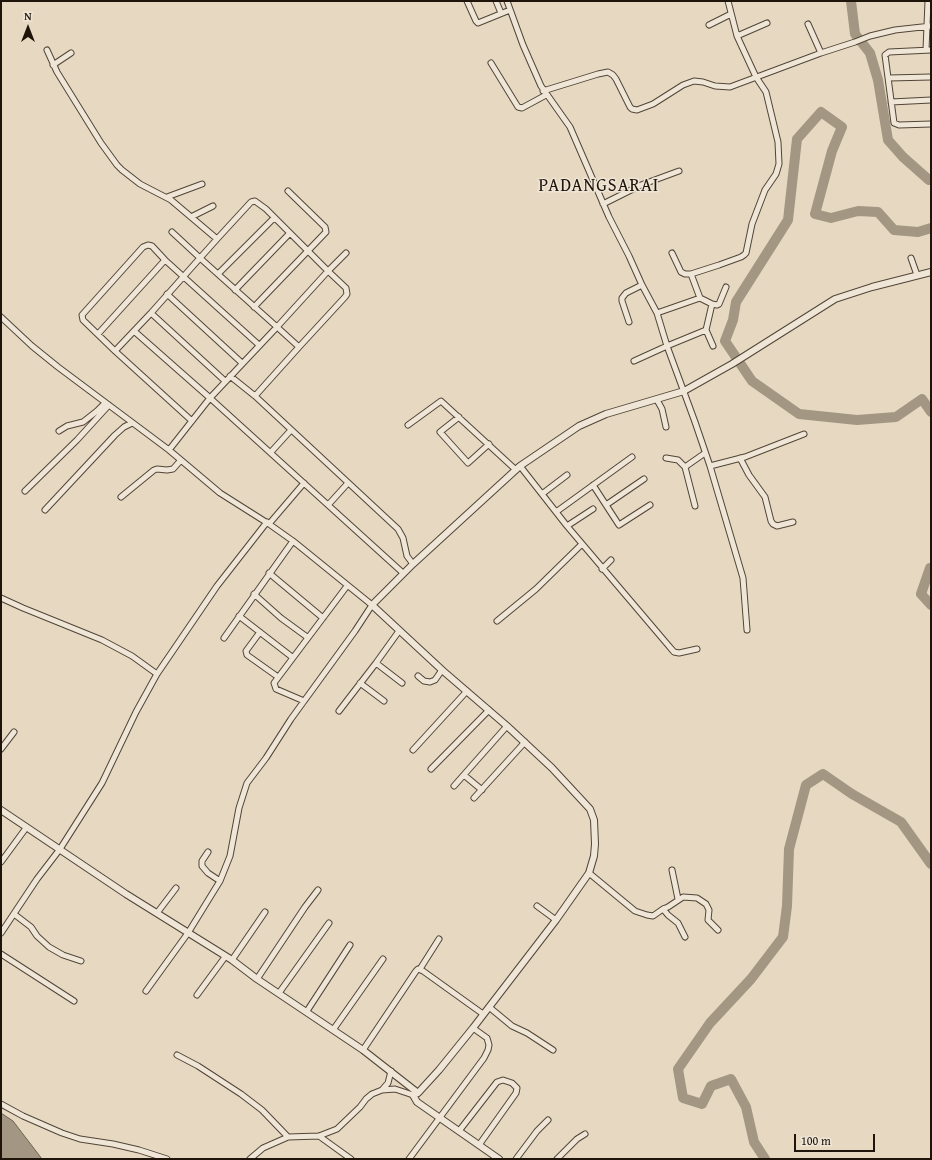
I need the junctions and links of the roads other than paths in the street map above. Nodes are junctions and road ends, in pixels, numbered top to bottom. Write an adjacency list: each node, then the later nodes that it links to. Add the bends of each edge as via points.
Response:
1 (468, 1): 7 (street, via 477,22)
2 (496, 1): 7 (street)
3 (507, 1): 6 (street)
4 (728, 1): 8 (street)
5 (928, 1): 12 (street)
6 (510, 10): 7 (street); 23 (street)
7 (500, 13)
8 (731, 14): 11 (street); 13 (street)
9 (767, 23): 13 (street)
10 (808, 24): 17 (street)
11 (709, 25)
12 (929, 27): 15 (street); 17 (street, via 894,30)
13 (737, 36): 20 (street)
14 (47, 50): 19 (street)
15 (929, 50): 22 (street, via 886,53)
16 (71, 53): 19 (street)
17 (820, 54): 20 (street)
18 (491, 63): 23 (street, via 518,107 522,108)
19 (53, 65): 30 (street, via 117,165 140,184)
20 (756, 77): 23 (street, via 724,87 694,81 637,110 630,107 616,79 608,72); 47 (street, via 769,103 779,150 778,170 764,193 752,224 746,253)
21 (931, 77): 22 (street)
22 (889, 78): 25 (street)
23 (545, 93): 31 (street, via 567,121)
24 (931, 100): 25 (street)
25 (892, 102): 26 (street, via 893,120 896,125)
26 (931, 124)
27 (679, 171): 31 (street, via 647,182)
28 (202, 184): 30 (street)
29 (288, 190): 38 (street, via 325,227 326,232)
30 (167, 197): 33 (street)
31 (603, 204): 50 (street)
32 (213, 206): 33 (street)
33 (191, 217): 37 (street)
34 (274, 218): 36 (street); 37 (street, via 257,202 252,201); 46 (street)
35 (172, 232): 41 (street)
36 (289, 234): 38 (street); 52 (street)
37 (217, 239): 41 (street)
38 (308, 250): 44 (street); 56 (street)
39 (346, 253): 44 (street)
40 (672, 253): 47 (street, via 681,272)
41 (200, 258): 46 (street); 48 (street)
42 (911, 258): 49 (street)
43 (165, 260): 48 (street); 64 (street); 64 (street, via 152,246 143,247 82,315 83,320)
44 (328, 271): 61 (street); 68 (street, via 344,285 347,294)
45 (931, 272): 49 (street)
46 (218, 274): 52 (street)
47 (690, 274): 54 (street)
48 (183, 276): 53 (street); 65 (street)
49 (917, 276): 74 (street, via 835,299)
50 (642, 285): 58 (street); 60 (street, via 626,293 622,298)
51 (726, 287): 55 (street, via 719,304)
52 (236, 290): 56 (street)
53 (167, 294): 57 (street); 71 (street)
54 (700, 298): 55 (street); 58 (street)
55 (712, 304): 62 (street)
56 (254, 307): 61 (street)
57 (151, 313): 63 (street); 73 (street)
58 (657, 313): 66 (street)
59 (1, 317): 78 (street, via 32,346)
60 (629, 322)
61 (277, 327): 65 (street); 68 (street)
62 (706, 330): 66 (street); 67 (street)
63 (134, 331): 69 (street); 76 (street)
64 (98, 334): 69 (street)
65 (259, 345): 71 (street)
66 (667, 346): 70 (street); 74 (street)
67 (713, 346)
68 (299, 347): 75 (street)
69 (115, 351): 80 (street)
70 (634, 361)
71 (242, 363): 72 (street)
72 (230, 376): 73 (street); 75 (street)
73 (225, 381): 76 (street)
74 (684, 391): 77 (street); 90 (street)
75 (255, 396): 84 (street)
76 (210, 398): 80 (street); 89 (street)
77 (657, 400): 83 (street); 97 (street, via 586,422)
78 (107, 404): 81 (street); 85 (street, via 84,422); 103 (street, via 77,440)
79 (459, 417): 82 (street, via 441,401); 87 (street); 87 (street, via 440,432 468,462)
80 (192, 421): 88 (street)
81 (132, 423): 88 (street); 111 (street, via 115,435)
82 (408, 425)
83 (666, 427)
84 (290, 430): 89 (street); 101 (street)
85 (59, 431)
86 (804, 434): 93 (street)
87 (489, 444): 97 (street)
88 (169, 450): 94 (street)
89 (271, 452): 100 (street)
90 (705, 453): 95 (street); 96 (street)
91 (632, 457): 102 (street)
92 (666, 458): 96 (street, via 678,460)
93 (740, 458): 95 (street); 113 (street, via 765,497 773,524 778,526)
94 (181, 460): 105 (street, via 174,469 154,470); 114 (street, via 220,493)
95 (710, 466): 130 (street, via 743,578)
96 (685, 467): 109 (street)
97 (518, 468): 104 (street); 119 (street)
98 (567, 474): 104 (street)
99 (644, 479): 107 (street)
100 (304, 483): 106 (street); 114 (street)
101 (348, 483): 106 (street); 119 (street, via 398,529)
102 (593, 485): 107 (street); 112 (street)
103 (25, 491)
104 (542, 494): 112 (street)
105 (121, 497)
106 (329, 504): 122 (street)
107 (606, 505): 108 (street, via 620,525)
108 (650, 505)
109 (695, 506)
110 (593, 509): 115 (street)
111 (45, 510)
112 (556, 512): 115 (street)
113 (793, 522)
114 (268, 523): 116 (street); 139 (street, via 217,586)
115 (567, 526): 117 (street)
116 (293, 541): 121 (street); 123 (street)
117 (582, 544): 120 (street); 129 (street, via 536,589)
118 (611, 560): 120 (street)
119 (412, 564): 122 (street)
120 (602, 569): 135 (street, via 674,652 684,653)
121 (269, 573): 124 (street); 128 (street)
122 (403, 573): 126 (street)
123 (347, 586): 126 (street); 128 (street)
124 (254, 594): 127 (street); 133 (street)
125 (1, 598): 139 (street, via 102,640 132,656)
126 (372, 605): 131 (street); 145 (street)
127 (239, 616): 132 (street); 134 (street)
128 (324, 618): 133 (street)
129 (497, 621)
130 (748, 630)
131 (399, 631): 137 (street); 138 (street)
132 (260, 632): 136 (street); 141 (street, via 246,651 246,655)
133 (307, 637): 136 (street)
134 (224, 638)
135 (697, 649)
136 (292, 658): 141 (street)
137 (376, 663): 142 (street); 143 (street)
138 (442, 670): 140 (street, via 435,680 430,682); 144 (street)
139 (157, 674): 161 (street, via 102,783)
140 (418, 676)
141 (278, 677): 145 (street, via 274,687)
142 (360, 683): 146 (street); 148 (street)
143 (402, 683)
144 (467, 691): 147 (street); 153 (street)
145 (304, 701): 166 (street, via 247,783 239,808 230,856)
146 (384, 701)
147 (489, 710): 149 (street); 154 (street)
148 (339, 711)
149 (507, 726): 151 (street); 155 (street)
150 (14, 732): 152 (street)
151 (525, 742): 157 (street); 165 (street, via 590,809 595,826 595,844)
152 (1, 748)
153 (412, 750)
154 (432, 769)
155 (464, 775): 156 (street); 157 (street)
156 (454, 786)
157 (482, 790): 158 (street)
158 (474, 798)
159 (1, 810): 160 (street)
160 (26, 828): 161 (street); 163 (street)
161 (60, 849): 173 (street); 174 (street)
162 (208, 852): 166 (street, via 202,866)
163 (1, 862)
164 (672, 870): 169 (street)
165 (589, 873): 171 (street, via 635,911 653,916); 175 (street)
166 (220, 881): 179 (street)
167 (176, 888): 173 (street)
168 (318, 890): 189 (street)
169 (678, 899): 171 (street); 177 (street, via 688,896 702,900 709,910 708,920)
170 (537, 906): 175 (street)
171 (663, 909): 180 (street, via 678,922)
172 (265, 912): 186 (street)
173 (157, 913): 179 (street)
174 (14, 914): 178 (street); 187 (street, via 31,927 49,947)
175 (556, 920): 194 (street)
176 (329, 923): 191 (street)
177 (718, 930)
178 (1, 933)
179 (188, 933): 184 (street); 190 (street)
180 (685, 937)
181 (439, 939): 188 (street)
182 (350, 944): 195 (street)
183 (1, 954): 193 (street)
184 (225, 957): 186 (street); 192 (street)
185 (383, 959): 198 (street)
186 (232, 960): 189 (street)
187 (81, 961)
188 (420, 969): 196 (street); 199 (street, via 416,971)
189 (257, 979): 191 (street)
190 (146, 991)
191 (279, 993): 195 (street)
192 (197, 995)
193 (74, 1001)
194 (489, 1007): 196 (street); 200 (street, via 512,1026)
195 (307, 1011): 198 (street)
196 (483, 1014): 197 (street)
197 (473, 1028): 204 (street); 206 (street, via 487,1038 488,1050)
198 (333, 1030): 199 (street)
199 (363, 1050): 202 (street)
200 (553, 1050)
201 (177, 1056): 211 (street, via 198,1066 241,1094 262,1110)
202 (391, 1071): 203 (street, via 388,1083); 204 (street)
203 (382, 1090): 204 (street, via 395,1089); 210 (street, via 366,1099 337,1129)
204 (416, 1094): 206 (street, via 417,1102)
205 (1, 1104): 213 (street, via 68,1136 139,1150)
206 (440, 1118): 208 (street); 216 (street)
207 (548, 1120): 218 (street)
208 (459, 1131): 212 (street); 212 (street, via 497,1082 503,1080 512,1083 517,1088 516,1093)
209 (585, 1134): 219 (street, via 577,1138)
210 (319, 1136): 211 (street); 215 (street)
211 (288, 1137): 214 (street, via 263,1148)
212 (479, 1144): 217 (street)
213 (167, 1159)
214 (250, 1159)
215 (351, 1159)
216 (409, 1159)
217 (499, 1159)
218 (516, 1159)
219 (557, 1159)

